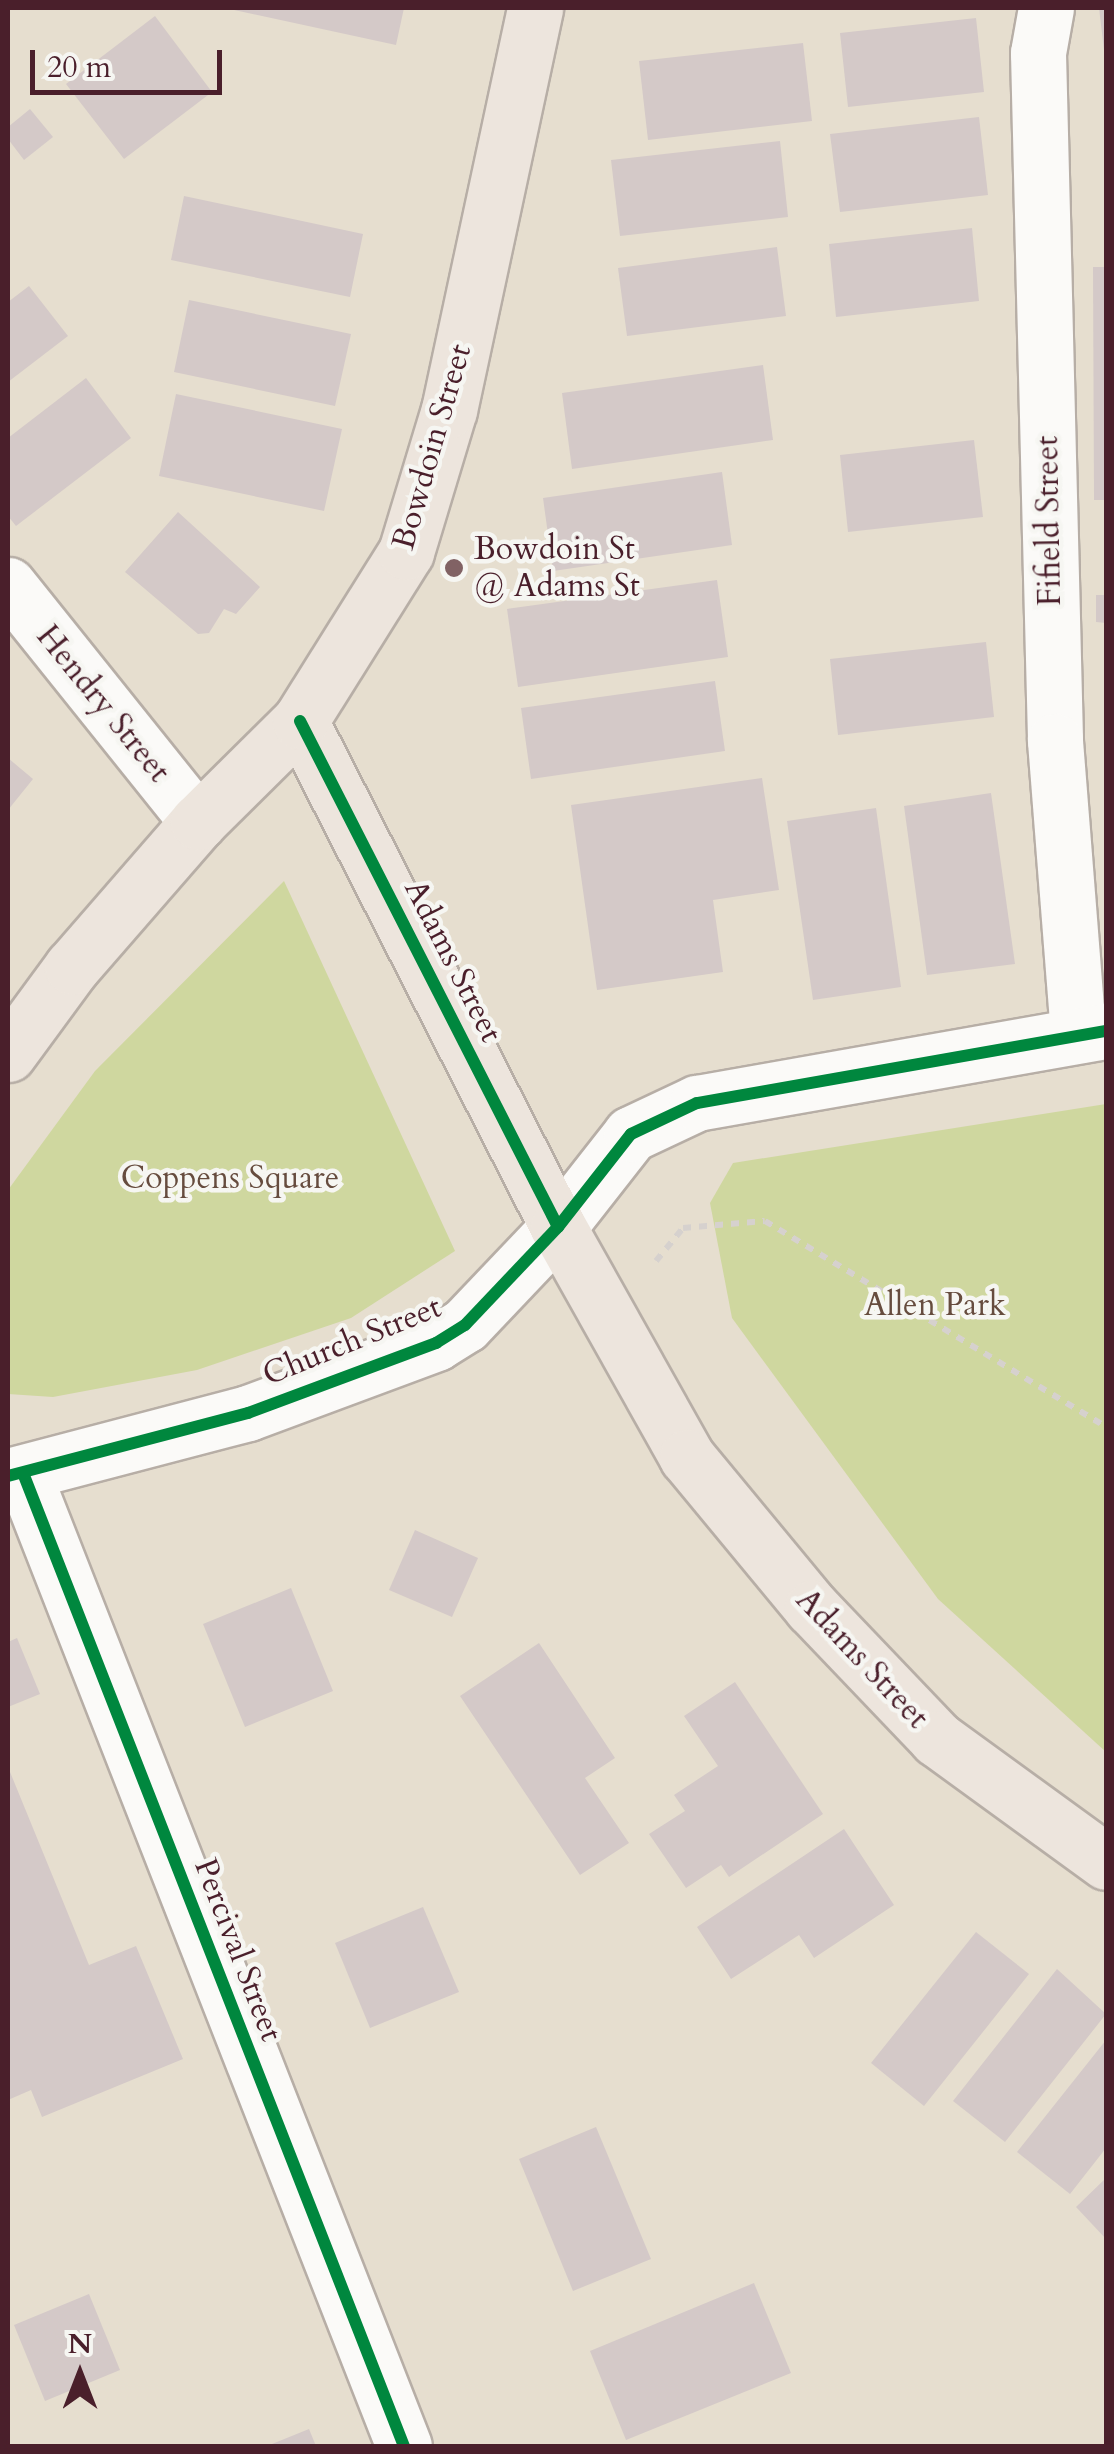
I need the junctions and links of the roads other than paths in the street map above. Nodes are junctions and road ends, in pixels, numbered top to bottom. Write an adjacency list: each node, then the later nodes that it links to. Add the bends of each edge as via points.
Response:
1 (535, 8): 4 (main road, Bowdoin Street, via 449,410 406,552)
2 (1046, 8): 6 (street, Fifield Street, via 1038,53 1054,741)
3 (8, 585): 5 (street, Hendry Street)
4 (300, 721): 5 (main road, Bowdoin Street); 8 (main road, Adams Street)
5 (198, 822): 7 (main road, Bowdoin Street, via 72,967)
6 (1092, 1033): 8 (street, Church Street, via 698,1103 631,1134)
7 (8, 1054)
8 (558, 1227): 9 (street, Church Street, via 465,1324 436,1343 248,1413); 10 (main road, Adams Street, via 687,1456 812,1608 937,1739)
9 (16, 1474): 11 (street, Percival Street)
10 (1106, 1862)
11 (404, 2446)

